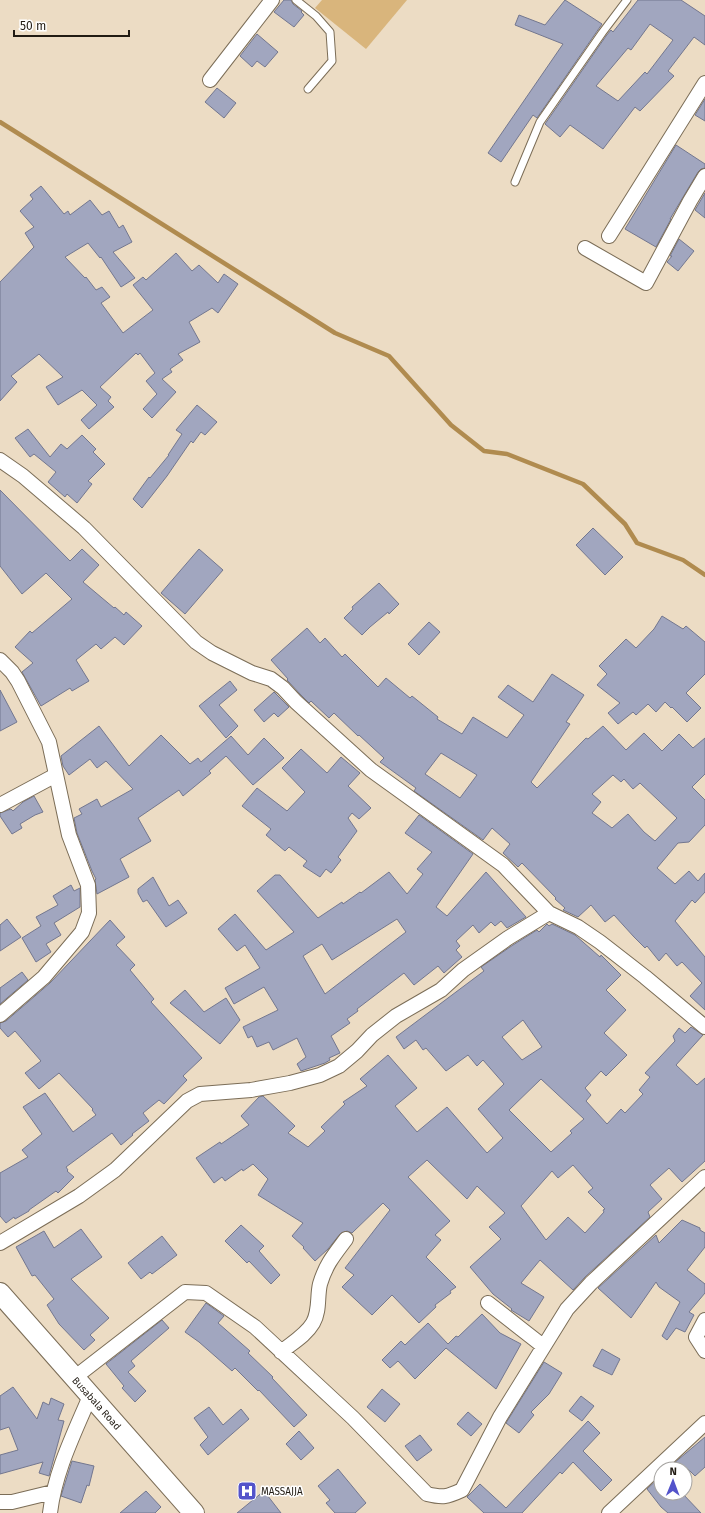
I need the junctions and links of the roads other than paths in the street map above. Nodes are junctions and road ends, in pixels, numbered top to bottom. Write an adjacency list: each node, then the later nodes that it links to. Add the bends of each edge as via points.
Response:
1 (272, 0): 4 (street)
2 (296, 0): 6 (lane, via 316,16 330,32 332,61)
3 (627, 0): 8 (lane, via 540,122)
4 (210, 80)
5 (705, 83): 9 (street)
6 (308, 89)
7 (705, 176): 10 (street, via 646,282)
8 (515, 182)
9 (609, 236)
10 (585, 248)
11 (0, 460): 15 (street, via 24,476 84,528 196,642 252,673 271,679 283,688 371,770 503,865)
12 (0, 660): 13 (street, via 18,681 50,742)
13 (56, 775): 14 (street); 16 (street, via 69,835 88,885 89,913 82,932 44,977)
14 (0, 805)
15 (549, 913): 17 (street, via 578,927 600,942); 20 (street, via 463,970 441,990 396,1016 339,1066 320,1075 290,1083 251,1090 200,1094 187,1101 115,1170 79,1196)
16 (0, 1015)
17 (705, 1026)
18 (705, 1177): 24 (street, via 591,1283 567,1309)
19 (346, 1239): 25 (street, via 326,1266 313,1322 300,1337)
20 (0, 1243)
21 (0, 1293): 27 (street, Busabala Road)
22 (488, 1303): 24 (street)
23 (705, 1320): 26 (street, via 696,1337)
24 (543, 1346): 25 (street, via 500,1418 462,1490 440,1497 427,1494 353,1418)
25 (281, 1352): 27 (street, via 255,1327 206,1293 185,1292)
26 (705, 1352)
27 (74, 1378): 28 (street, Busabala Road)
28 (90, 1396): 30 (street, via 61,1464); 33 (street, Busabala Road)
29 (705, 1423): 34 (street)
30 (53, 1492): 31 (street, via 12,1502); 32 (street)
31 (0, 1502)
32 (50, 1513)
33 (194, 1513)
34 (609, 1513)

